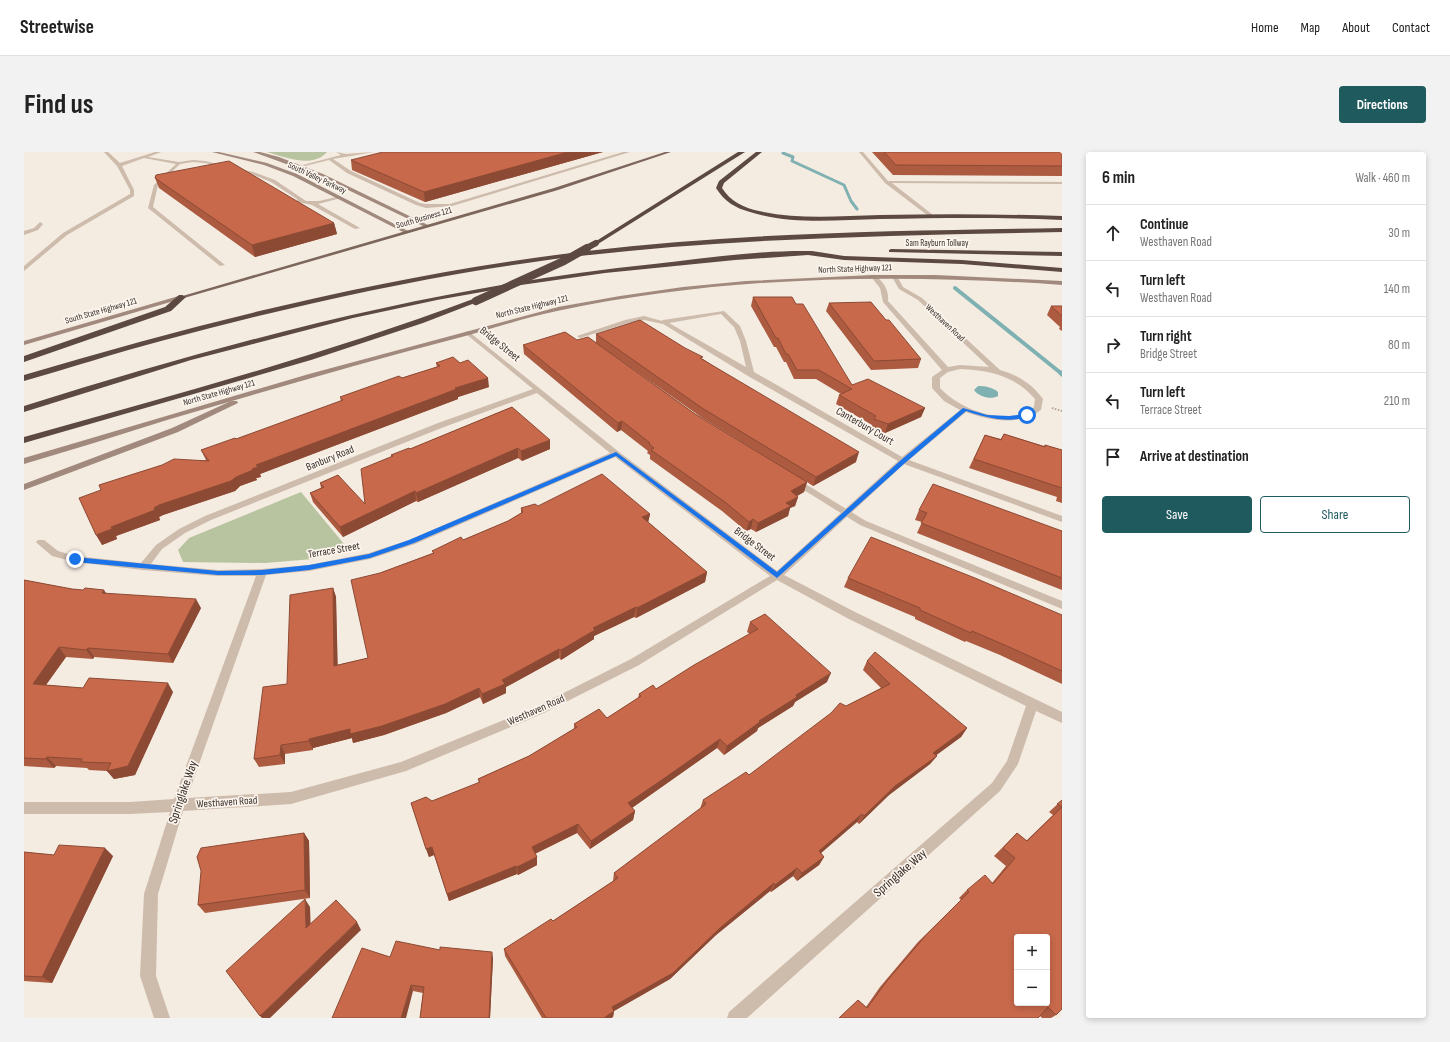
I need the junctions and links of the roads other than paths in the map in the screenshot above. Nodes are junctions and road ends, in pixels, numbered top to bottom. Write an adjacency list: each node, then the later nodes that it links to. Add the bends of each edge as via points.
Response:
1 (106, 152): 17 (street)
2 (159, 152): 13 (street)
3 (214, 152): 24 (main road, South Valley Parkway, via 265,164 295,175)
4 (254, 152): 20 (main road, South Valley Parkway)
5 (338, 152): 12 (street)
6 (372, 152): 12 (street)
7 (628, 152): 14 (street, via 450,205 436,206 418,204 394,194 349,172)
8 (669, 152): 29 (main road, South Business 121, via 600,176)
9 (742, 152): 58 (highway, bridge, via 557,264 476,301 411,326 277,368)
10 (759, 152): 26 (highway, via 721,182 719,188 730,202 742,208 797,218)
11 (860, 152): 22 (street)
12 (346, 155): 14 (street)
13 (144, 157): 16 (street); 17 (street)
14 (330, 159): 20 (street)
15 (204, 161): 16 (street); 18 (street); 19 (street)
16 (179, 163): 38 (street, via 156,185 150,207)
17 (119, 165): 39 (street, via 132,195 65,234)
18 (200, 165)
19 (221, 165): 21 (street); 21 (street, via 216,172)
20 (301, 166): 29 (main road, South Valley Parkway)
21 (232, 168): 25 (street, via 264,177 300,201)
22 (887, 182): 23 (street); 26 (street)
23 (1062, 183)
24 (339, 197): 25 (street); 32 (main road, South Valley Parkway)
25 (314, 204): 30 (street)
26 (930, 216): 27 (highway)
27 (1062, 218)
28 (40, 224): 33 (street, via 36,229)
29 (427, 226): 32 (main road, South Business 121)
30 (357, 228)
31 (1062, 230): 34 (highway)
32 (407, 232): 44 (main road, South Business 121)
33 (24, 233)
34 (907, 234): 35 (highway, Sam Rayburn Tollway); 53 (highway, via 694,242 558,256 479,268 371,288 236,318)
35 (1056, 238)
36 (812, 253): 37 (highway, Sam Rayburn Tollway, via 936,251); 40 (highway, via 838,257 963,262); 56 (highway, via 607,270 420,300 283,331 206,352)
37 (1062, 254)
38 (222, 265)
39 (24, 269)
40 (1062, 270)
41 (895, 276): 42 (main road, North State Highway 121); 43 (main road, North State Highway 121); 51 (street, Westhaven Road, via 896,283 920,299)
42 (874, 277): 46 (main road, North State Highway 121, via 756,281 659,292 556,309); 50 (street, via 886,291 884,301)
43 (1062, 283)
44 (182, 297): 48 (main road, South State Highway 121); 49 (highway, via 168,309)
45 (663, 322): 47 (street, via 644,318 627,321 580,336); 52 (street, Canterbury Court); 52 (street, via 722,312 737,326)
46 (468, 333): 54 (main road, North State Highway 121); 55 (street, Bridge Street)
47 (587, 341)
48 (24, 343)
49 (24, 359)
50 (946, 370): 51 (street, Westhaven Road, via 978,367); 57 (street, Westhaven Road, via 936,377 936,388 946,399)
51 (997, 371): 57 (street, Westhaven Road, via 1016,378 1031,388 1039,399 1038,408 1027,415 1009,418 986,416)
52 (752, 374): 61 (street, Canterbury Court)
53 (24, 378)
54 (267, 388): 60 (main road, North State Highway 121); 63 (main road, via 175,430)
55 (538, 390): 59 (street, Bridge Street); 67 (street, Banbury Road, via 441,425 208,518 182,531 159,547)
56 (24, 409)
57 (965, 409): 61 (street, Westhaven Road)
58 (24, 440)
59 (616, 454): 68 (street, Terrace Street, via 412,542 370,556 309,568); 69 (street, Bridge Street)
60 (24, 461)
61 (903, 461): 64 (street, Westhaven Road); 65 (street, Canterbury Court)
62 (785, 475): 64 (street)
63 (24, 487)
64 (846, 513): 69 (street, Westhaven Road); 70 (street, via 863,524)
65 (1062, 518)
66 (41, 542): 67 (street, Terrace Street, via 55,554 75,559)
67 (143, 567): 68 (street, Terrace Street, via 218,573)
68 (262, 572): 73 (street, Springlake Way)
69 (777, 576): 71 (street, Bridge Street); 73 (street, Westhaven Road, via 635,662 540,710 402,767 290,798)
70 (1062, 605)
71 (1033, 704): 72 (street, Bridge Street); 76 (street, Springlake Way, via 1012,764 996,787)
72 (1062, 718)
73 (178, 805): 74 (street, Westhaven Road, via 130,808); 75 (street, Springlake Way, via 151,894 148,976)
74 (24, 808)
75 (162, 1018)
76 (735, 1018)

